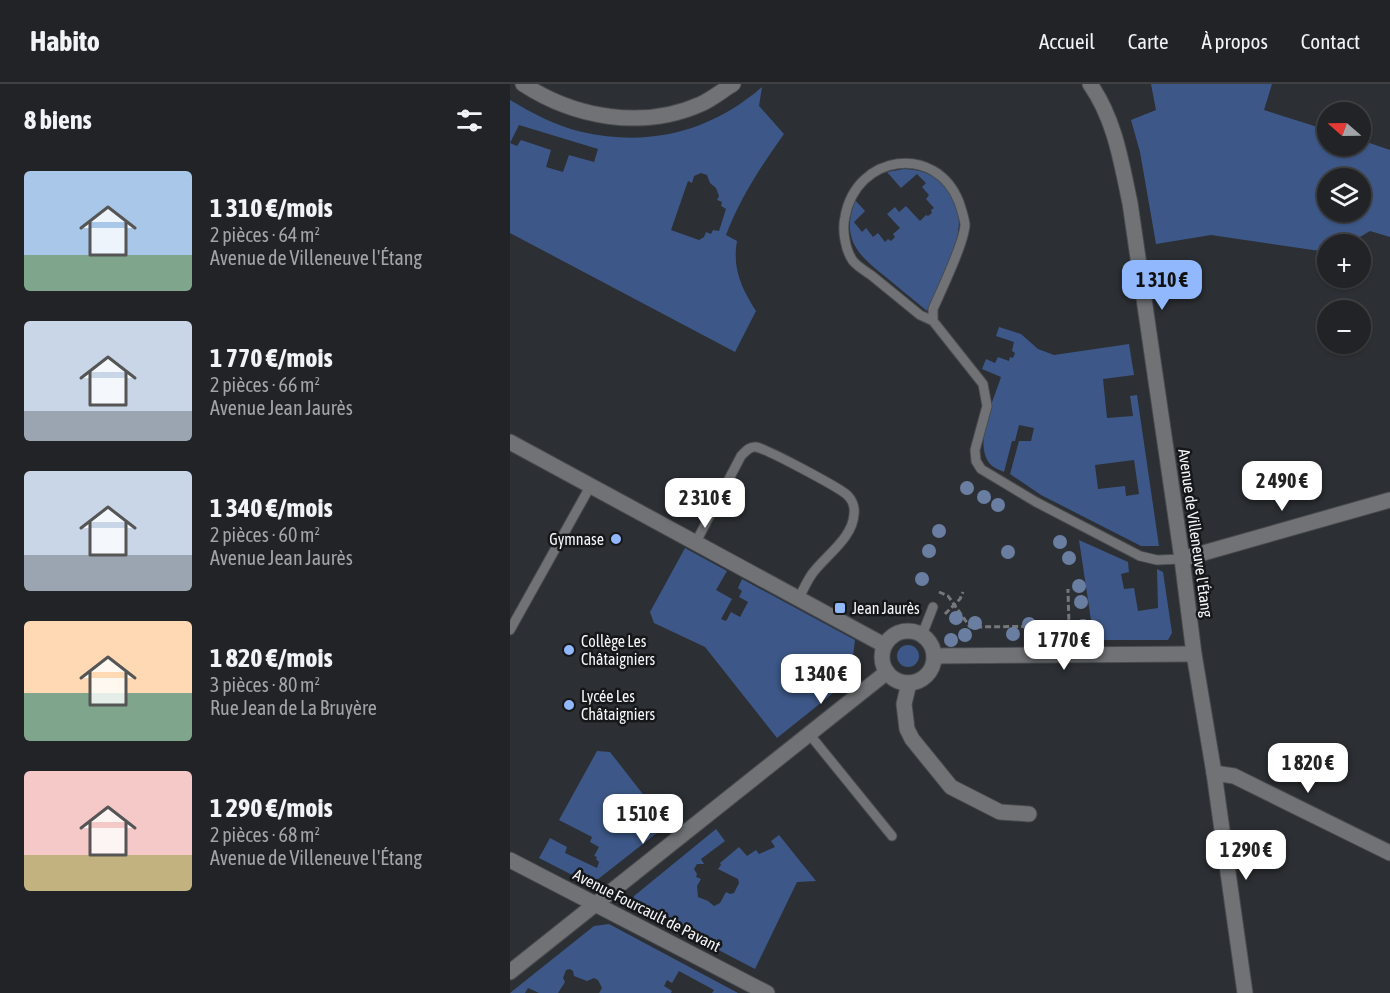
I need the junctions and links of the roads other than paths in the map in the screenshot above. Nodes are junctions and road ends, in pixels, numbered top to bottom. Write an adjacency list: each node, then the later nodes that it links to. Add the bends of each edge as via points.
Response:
1 (523, 84): 2 (street, via 591,114 650,117 702,103)
2 (733, 84)
3 (1090, 84): 9 (street, Avenue de Villeneuve l'Étang, via 1110,121 1123,170)
4 (933, 321): 4 (lane, via 920,315 852,260 846,242 843,226 854,191 865,177 897,163 931,169 953,189 965,224 933,309); 9 (lane, via 983,384 987,406 975,450 981,469 1140,556)
5 (510, 442): 6 (street)
6 (591, 485): 8 (street); 12 (lane)
7 (1390, 500): 9 (street)
8 (696, 542): 10 (street); 10 (lane, via 748,448 768,452 807,472 847,494 855,512 850,530 811,575)
9 (1182, 559): 15 (street, Avenue de Villeneuve l'Étang)
10 (799, 598): 14 (street)
11 (933, 607): 13 (lane)
12 (510, 630)
13 (922, 634): 14 (street, via 905,631); 16 (street)
14 (884, 645): 17 (street, via 882,659)
15 (1194, 654): 16 (street); 20 (street, Avenue de Villeneuve l'Étang)
16 (934, 656): 18 (street, via 927,674)
17 (887, 672): 18 (street); 19 (street)
18 (909, 683): 21 (street, via 904,704 907,729 951,787 1000,812)
19 (810, 735): 22 (lane); 25 (street)
20 (1214, 773): 23 (street, via 1234,776); 28 (street, Avenue de Villeneuve l'Étang)
21 (1029, 814)
22 (892, 836)
23 (1390, 853)
24 (510, 860): 25 (street, Avenue Fourcault de Pavant)
25 (595, 904): 26 (street); 27 (street, Avenue Fourcault de Pavant)
26 (510, 972)
27 (767, 993)
28 (1245, 993)

